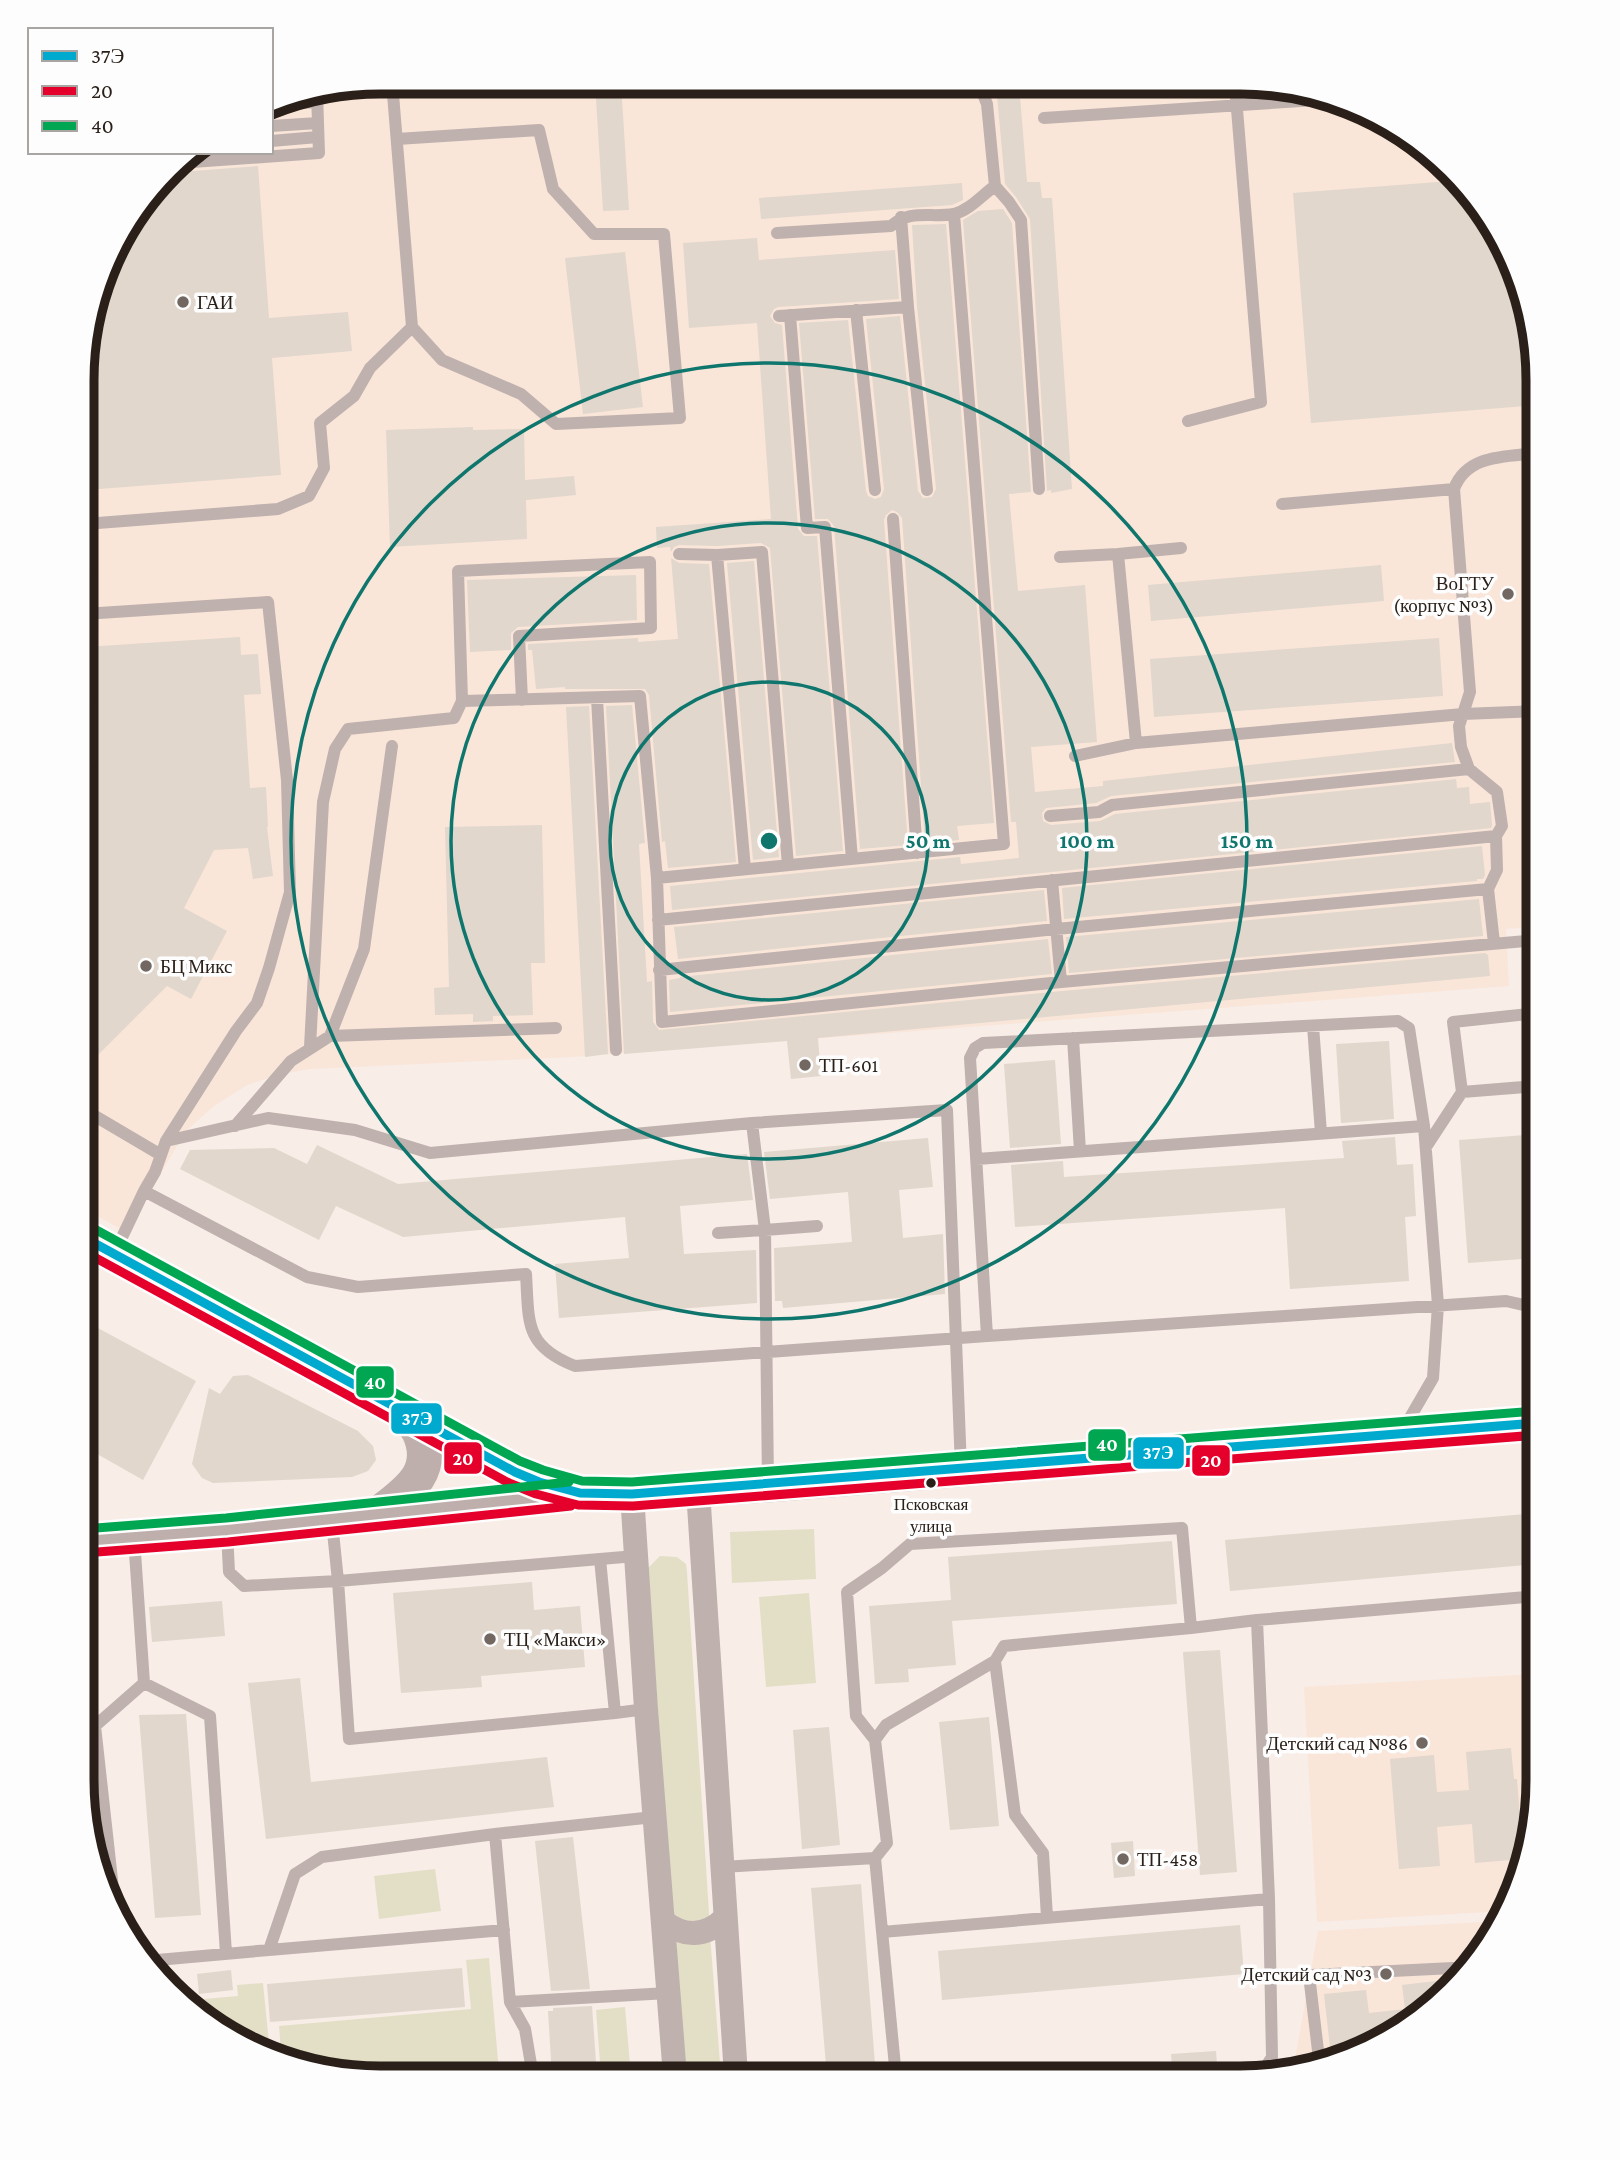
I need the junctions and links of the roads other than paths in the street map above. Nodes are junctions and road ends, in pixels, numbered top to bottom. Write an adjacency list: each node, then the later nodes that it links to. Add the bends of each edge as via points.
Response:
1 (393, 94): 11 (lane)
2 (983, 94): 14 (lane)
3 (1236, 94): 6 (lane)
4 (1300, 101): 6 (lane)
5 (317, 102): 8 (lane)
6 (1237, 105): 7 (lane); 21 (lane, via 1261,402)
7 (1044, 118)
8 (318, 123): 9 (lane); 10 (lane)
9 (273, 126)
10 (318, 137): 12 (lane); 13 (lane, via 319,153)
11 (397, 139): 20 (lane); 20 (lane, via 539,130 553,189 594,234 664,234 680,418 556,424 521,394 442,360)
12 (273, 141)
13 (197, 162)
14 (995, 186): 15 (lane); 23 (lane, via 1021,220)
15 (954, 214): 16 (lane); 47 (lane, via 1004,844)
16 (901, 217): 17 (lane, via 891,226); 18 (lane)
17 (777, 233)
18 (908, 307): 19 (lane); 26 (lane)
19 (856, 310): 25 (lane); 48 (lane, via 785,316 807,528 825,527)
20 (412, 327): 29 (lane, via 370,368 354,396 320,423 324,467 309,496 278,509)
21 (1188, 421)
22 (1526, 455): 24 (lane, via 1483,460 1458,477)
23 (1039, 489)
24 (1454, 489): 27 (lane); 40 (lane, via 1470,692)
25 (875, 490)
26 (927, 490)
27 (1282, 504)
28 (893, 519): 47 (lane)
29 (94, 523)
30 (1181, 548): 32 (lane)
31 (679, 554): 33 (lane)
32 (1118, 554): 34 (lane); 41 (lane)
33 (717, 555): 49 (lane, via 762,552); 50 (lane)
34 (1060, 557)
35 (94, 613): 74 (lane, via 268,602 286,780 290,892 257,1003)
36 (597, 698): 37 (lane); 51 (lane, via 640,696); 66 (lane)
37 (522, 700): 38 (lane); 38 (lane, via 519,636 651,628 650,562 458,571)
38 (462, 701): 65 (lane, via 454,718 348,729 335,749 323,802)
39 (1526, 711): 40 (lane)
40 (1462, 714): 41 (lane); 44 (lane, via 1458,726)
41 (1136, 743): 43 (lane)
42 (392, 746): 63 (lane, via 364,948)
43 (1075, 756)
44 (1469, 769): 45 (lane, via 1112,805 1099,812); 46 (lane, via 1497,792 1502,826)
45 (1050, 816)
46 (1496, 836): 52 (lane); 53 (lane, via 1497,870)
47 (917, 853): 48 (lane)
48 (852, 859): 49 (lane)
49 (788, 865): 50 (lane)
50 (746, 869): 51 (lane)
51 (657, 878): 54 (lane)
52 (1052, 880): 54 (lane); 55 (lane)
53 (1488, 890): 55 (lane); 57 (lane)
54 (658, 920): 58 (lane)
55 (1056, 929): 58 (lane); 59 (lane)
56 (1526, 941): 57 (lane)
57 (1494, 943): 59 (lane)
58 (659, 970): 59 (lane, via 662,1022)
59 (1060, 982)
60 (1526, 1014): 68 (lane, via 1453,1022)
61 (1312, 1026): 64 (lane); 72 (lane, via 1398,1021 1409,1028); 73 (lane)
62 (556, 1028): 63 (lane)
63 (330, 1036): 65 (lane)
64 (1073, 1038): 76 (lane); 78 (lane, via 983,1043 975,1048 970,1058)
65 (310, 1047): 71 (lane, via 291,1061)
66 (616, 1050)
67 (1526, 1087): 68 (lane)
68 (1462, 1092): 75 (lane)
69 (94, 1115): 77 (lane)
70 (752, 1123): 71 (lane, via 430,1153 355,1130 268,1118); 81 (lane); 88 (lane, via 947,1110)
71 (235, 1126): 74 (lane)
72 (1424, 1126): 73 (lane); 75 (lane)
73 (1321, 1133): 76 (lane)
74 (166, 1141): 77 (lane)
75 (1426, 1147): 85 (lane)
76 (1080, 1151): 78 (lane)
77 (161, 1155): 79 (lane)
78 (977, 1158): 87 (lane)
79 (144, 1191): 83 (lane); 89 (lane, via 307,1277 358,1287 526,1274 530,1328 548,1353 575,1366)
80 (817, 1226): 81 (lane)
81 (765, 1230): 82 (lane); 89 (lane)
82 (718, 1233)
83 (94, 1240)
84 (94, 1243): 90 (main road)
85 (1438, 1306): 86 (lane, via 1506,1301); 87 (lane); 92 (lane, via 1433,1378)
86 (1526, 1306)
87 (987, 1336): 88 (lane)
88 (957, 1339): 89 (lane); 93 (lane)
89 (765, 1351): 94 (lane)
90 (402, 1410): 96 (main road, via 515,1472); 98 (main road, via 419,1431 424,1461 418,1480)
91 (1526, 1424): 92 (main road)
92 (1401, 1434): 93 (main road)
93 (961, 1468): 94 (main road)
94 (768, 1485): 95 (main road)
95 (698, 1490): 97 (main road); 120 (street)
96 (580, 1493): 97 (main road); 98 (main road)
97 (632, 1494): 103 (street)
98 (378, 1514): 99 (main road)
99 (332, 1519): 100 (main road); 105 (lane)
100 (227, 1530): 101 (main road); 105 (lane, via 229,1572 244,1586)
101 (134, 1538): 102 (main road); 110 (lane)
102 (94, 1540)
103 (636, 1556): 104 (lane); 111 (street)
104 (600, 1559): 105 (lane); 112 (lane)
105 (338, 1581): 112 (lane, via 349,1739)
106 (1526, 1597): 107 (lane)
107 (1257, 1620): 108 (lane); 121 (lane)
108 (1191, 1628): 109 (lane, via 1004,1646); 113 (lane, via 1182,1528 910,1544 847,1592 856,1716)
109 (995, 1661): 113 (lane, via 886,1725); 122 (lane, via 1015,1815 1043,1853)
110 (144, 1683): 114 (lane, via 95,1726); 128 (lane, via 210,1716)
111 (646, 1709): 112 (lane); 116 (street)
112 (615, 1713)
113 (875, 1740): 118 (lane, via 887,1843)
114 (99, 1764): 115 (lane); 119 (lane)
115 (94, 1765)
116 (654, 1817): 117 (lane); 124 (street)
117 (495, 1834): 125 (lane); 127 (lane, via 322,1857 295,1874)
118 (875, 1858): 120 (lane); 126 (lane)
119 (109, 1867)
120 (722, 1867): 123 (street)
121 (1269, 1899): 122 (lane); 132 (lane)
122 (1047, 1917): 126 (lane)
123 (725, 1918): 124 (street, via 707,1932 694,1934 672,1929); 139 (street)
124 (663, 1921): 133 (street)
125 (504, 1930): 127 (lane); 134 (lane)
126 (882, 1932): 140 (lane)
127 (268, 1950): 128 (lane)
128 (226, 1953): 129 (lane)
129 (159, 1960)
130 (1454, 1968): 131 (lane)
131 (1309, 1975): 132 (lane); 135 (lane)
132 (1271, 1977): 136 (lane, via 1272,2057)
133 (668, 1993): 134 (lane); 138 (street)
134 (510, 2002): 137 (lane, via 526,2029)
135 (1318, 2054)
136 (1268, 2064)
137 (532, 2066)
138 (674, 2066)
139 (735, 2066)
140 (895, 2066)

